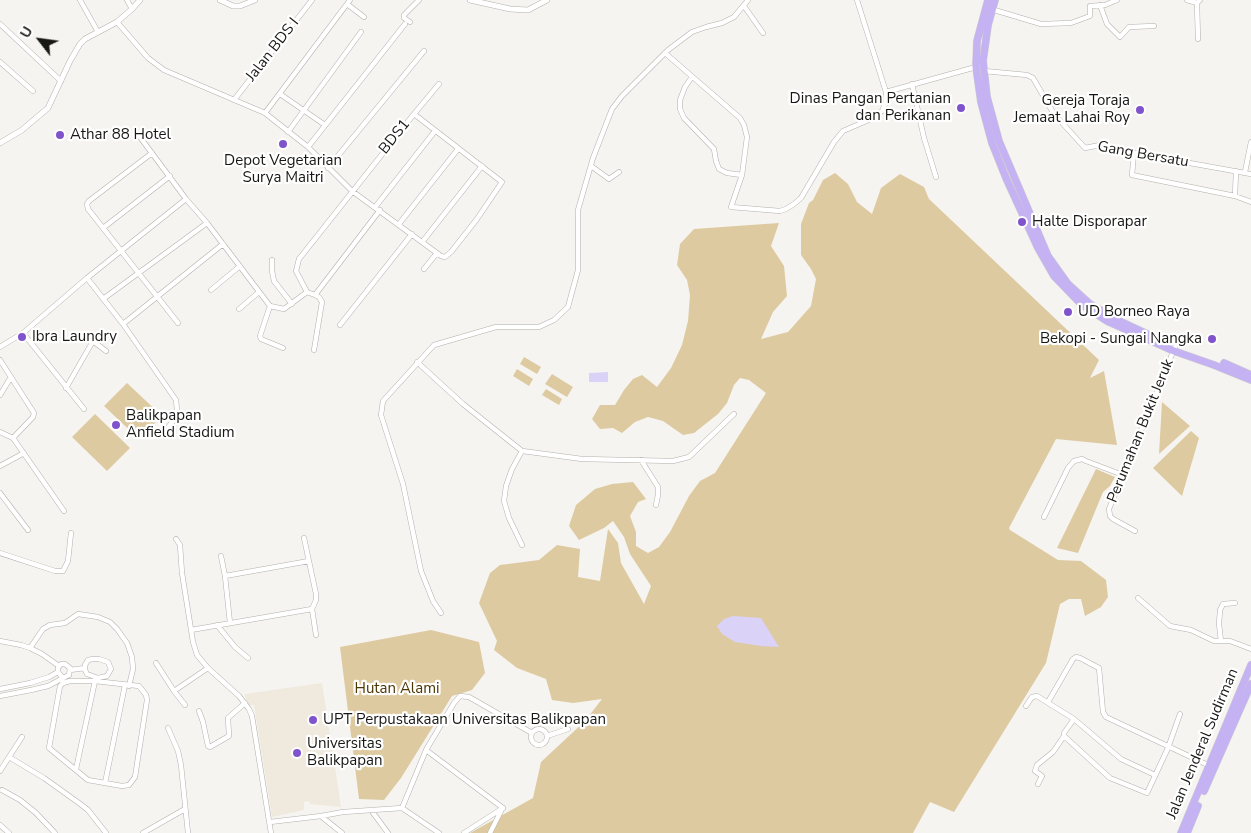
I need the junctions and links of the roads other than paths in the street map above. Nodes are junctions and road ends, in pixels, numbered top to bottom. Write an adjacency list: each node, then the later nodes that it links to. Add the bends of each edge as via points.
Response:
1 (80, 0): 26 (street)
2 (127, 0): 20 (street)
3 (140, 0): 20 (street)
4 (220, 0): 5 (street, via 240,6)
5 (255, 0)
6 (312, 0): 42 (street, Jalan BDS I)
7 (418, 0): 46 (street, via 404,14 407,23)
8 (470, 0): 9 (street, via 528,10)
9 (547, 0)
10 (748, 0): 19 (street)
11 (857, 0): 40 (street)
12 (988, 0): 33 (highway, via 977,41)
13 (995, 0): 21 (highway)
14 (1115, 0): 18 (street)
15 (1187, 0): 17 (street)
16 (348, 2): 22 (street); 41 (street)
17 (1198, 2): 29 (street)
18 (1100, 5): 21 (street, via 1090,6 1090,16 1071,23 1041,24); 25 (street, via 1108,24 1120,37 1129,27)
19 (744, 6): 28 (street); 31 (street, via 734,17 722,24 692,32)
20 (132, 9): 23 (street)
21 (991, 10): 34 (highway)
22 (364, 17)
23 (117, 22): 26 (street); 42 (street, via 148,58 164,70)
24 (0, 24): 36 (street)
25 (1154, 26)
26 (98, 32): 36 (street, via 80,44)
27 (361, 32): 43 (street)
28 (763, 34)
29 (1198, 40)
30 (424, 51): 58 (street)
31 (665, 53): 35 (street); 57 (street, via 612,109)
32 (0, 62): 39 (street)
33 (976, 66): 38 (street); 102 (highway, via 980,102 992,143 1038,248 1054,276 1075,299 1098,316)
34 (983, 71): 54 (street, Gang Bersatu, via 1031,76 1054,114 1085,148 1100,145); 102 (highway, via 999,141 1044,247 1060,274 1100,311)
35 (692, 78): 63 (street, via 740,118 744,125 747,137); 63 (street, via 684,87 680,100 684,118 714,150 719,169)
36 (61, 81): 51 (street, via 48,108)
37 (439, 84): 45 (street, BDS1)
38 (912, 84): 40 (street); 65 (street)
39 (33, 92)
40 (886, 92): 63 (street, via 886,102 877,116 847,128 839,135 794,204 780,211 731,207)
41 (280, 94): 43 (street); 44 (street)
42 (234, 100): 44 (street)
43 (304, 109): 46 (street); 48 (street)
44 (265, 113): 48 (street)
45 (414, 114): 47 (street); 66 (street, BDS1)
46 (325, 125): 52 (street)
47 (435, 131): 53 (street); 70 (street)
48 (288, 132): 52 (street)
49 (137, 133): 55 (street)
50 (1251, 142): 61 (street)
51 (0, 143)
52 (308, 147): 58 (street)
53 (458, 149): 56 (street); 73 (street)
54 (1134, 153): 59 (street, Gang Bersatu); 67 (street, Gang Bersatu, via 1132,175)
55 (152, 154): 64 (street); 74 (street, via 87,204)
56 (482, 166): 76 (street); 79 (street, via 502,183 451,252 445,257)
57 (591, 166): 60 (street, via 609,179); 106 (street, via 578,210 578,270 568,307 554,320 539,327 496,327 447,340 434,345)
58 (328, 168): 66 (street)
59 (1236, 171): 61 (street, Gang Bersatu); 67 (street)
60 (619, 172)
61 (1245, 172): 62 (street, Gang Bersatu)
62 (1251, 174)
63 (742, 175)
64 (170, 176): 68 (street); 74 (street)
65 (936, 177)
66 (352, 191): 70 (street); 87 (street, BDS1, via 296,264 296,271)
67 (1235, 196): 69 (street, Gang Bersatu)
68 (186, 199): 72 (street); 78 (street)
69 (1251, 202)
70 (376, 206): 71 (street)
71 (380, 210): 73 (street); 88 (street)
72 (207, 223): 77 (street); 83 (street)
73 (399, 224): 75 (street)
74 (103, 228): 78 (street)
75 (412, 234): 76 (street); 96 (street)
76 (423, 242): 79 (street)
77 (223, 244): 81 (street); 89 (street)
78 (121, 250): 83 (street); 84 (street)
79 (437, 253): 82 (street)
80 (272, 260): 91 (street, via 274,281)
81 (240, 266): 85 (street); 86 (street)
82 (424, 269)
83 (139, 272): 89 (street); 90 (street)
84 (87, 278): 90 (street); 97 (street)
85 (211, 290)
86 (259, 292): 92 (street); 93 (street)
87 (307, 292): 88 (street); 91 (street)
88 (315, 295): 103 (street, via 322,302)
89 (158, 296): 94 (street); 95 (street)
90 (103, 300): 95 (street)
91 (292, 304): 92 (street, via 284,309)
92 (270, 306): 101 (street, via 260,336)
93 (239, 310)
94 (178, 323)
95 (123, 324): 114 (street, via 176,400 174,420)
96 (340, 325)
97 (23, 333): 100 (street); 110 (street)
98 (97, 336): 99 (street)
99 (93, 341): 104 (street); 110 (street)
100 (0, 347)
101 (283, 348)
102 (1175, 349): 107 (highway); 109 (highway); 121 (street, Perumahan Bukit Jeruk)
103 (314, 350)
104 (106, 351)
105 (0, 360): 108 (street)
106 (417, 362): 117 (street); 139 (street, via 383,401 381,415 403,484 423,579)
107 (1251, 374)
108 (11, 377): 111 (street); 116 (street, via 34,414)
109 (1251, 380)
110 (66, 388): 112 (street)
111 (0, 395)
112 (84, 409)
113 (734, 414): 119 (street, via 689,457 673,461)
114 (165, 431)
115 (0, 432): 116 (street)
116 (13, 438): 118 (street)
117 (522, 451): 119 (street, via 573,458); 131 (street, via 512,469 504,501)
118 (24, 452): 120 (street); 124 (street)
119 (641, 460): 123 (street, via 658,487)
120 (0, 466)
121 (1123, 475): 125 (street, via 1086,460 1074,461); 127 (street, Perumahan Bukit Jeruk, via 1109,513 1113,519)
122 (0, 492): 126 (street)
123 (656, 505)
124 (64, 510)
125 (1044, 517)
126 (28, 530)
127 (1135, 531)
128 (72, 533): 132 (street, via 68,561 63,571)
129 (304, 538): 134 (street)
130 (176, 539): 142 (street, via 180,545)
131 (522, 545)
132 (0, 553)
133 (221, 556): 135 (street)
134 (309, 561): 135 (street); 138 (street, via 316,594)
135 (225, 576): 140 (street)
136 (1138, 598): 145 (street, via 1170,626)
137 (1236, 603): 145 (street, via 1221,607 1218,624)
138 (312, 609): 140 (street); 143 (street)
139 (441, 613)
140 (230, 623): 141 (street)
141 (217, 625): 142 (street); 148 (street)
142 (192, 630): 153 (street, via 197,655)
143 (316, 635)
144 (0, 641): 146 (street)
145 (1221, 641): 147 (street)
146 (30, 648): 151 (street); 159 (street, via 43,629 50,625 65,623 78,614 98,616 117,628 127,643 133,669)
147 (1251, 649)
148 (248, 658)
149 (156, 663): 161 (street)
150 (1251, 665): 179 (highway, Jalan Jenderal Sudirman)
151 (59, 666): 154 (street, via 66,664); 155 (street)
152 (85, 668): 152 (street, via 88,660 96,658 106,660 111,669 107,676 98,678 89,676); 154 (street)
153 (208, 668): 161 (street); 164 (street)
154 (70, 670): 156 (street, via 69,675)
155 (58, 672): 156 (street); 160 (street, via 30,683)
156 (62, 677): 162 (street, via 48,686)
157 (95, 681): 159 (street); 180 (street); 180 (street, via 70,681 60,686 48,746)
158 (1251, 684): 205 (highway, Jalan Jenderal Sudirman)
159 (127, 686): 183 (street); 183 (street, via 143,689 148,700 135,777 129,785)
160 (0, 688)
161 (174, 691): 165 (street)
162 (0, 696)
163 (1048, 702): 166 (street, via 1035,695); 169 (street); 176 (street, via 1073,659 1078,657 1099,668 1104,712 1109,719)
164 (245, 703): 167 (street, via 228,718 229,736 210,747); 191 (street, via 252,716)
165 (185, 705)
166 (1026, 706)
167 (199, 710)
168 (1180, 714): 176 (street)
169 (1074, 719): 174 (street); 182 (street, via 1118,757)
170 (168, 728): 188 (street, via 181,765)
171 (568, 729): 173 (street)
172 (532, 733): 173 (street, via 541,729); 173 (street, via 531,740 537,745 544,743); 177 (street, via 469,697 460,696)
173 (547, 736)
174 (1064, 736): 182 (street, via 1110,778 1144,793 1149,791); 184 (street, via 1052,753 1037,765 1035,771 1042,776)
175 (22, 737): 178 (street)
176 (1168, 748): 179 (street); 182 (street)
177 (426, 750): 186 (street); 187 (street)
178 (9, 756): 181 (street); 195 (street, via 78,802)
179 (1210, 766): 204 (highway, Jalan Jenderal Sudirman)
180 (76, 769): 183 (street, via 88,780)
181 (0, 771)
182 (1155, 775)
183 (106, 783)
184 (1038, 784)
185 (1, 790): 194 (street, via 20,800)
186 (402, 808): 189 (street); 201 (street)
187 (503, 808): 202 (street); 203 (street)
188 (185, 809): 196 (street); 197 (street)
189 (370, 810): 190 (street); 200 (street)
190 (321, 816): 191 (street); 199 (street)
191 (270, 822): 198 (street)
192 (0, 825): 193 (street)
193 (9, 833)
194 (55, 833)
195 (106, 833)
196 (143, 833)
197 (188, 833)
198 (271, 833)
199 (342, 833)
200 (388, 833)
201 (439, 833)
202 (464, 833)
203 (490, 833)
204 (1181, 833)
205 (1187, 833)

